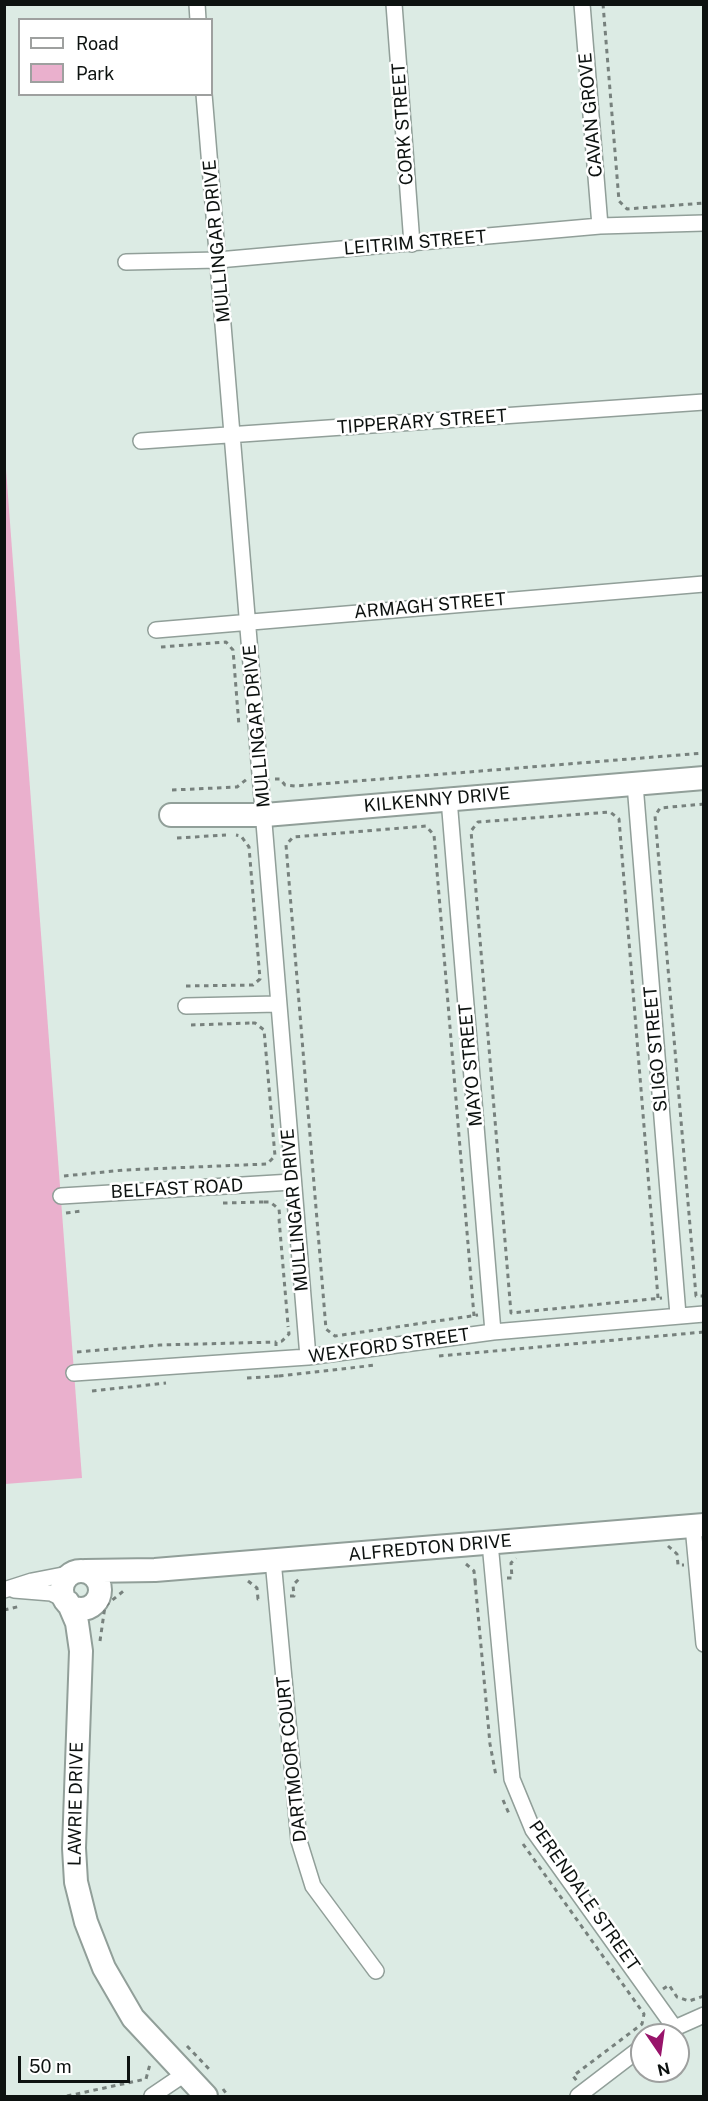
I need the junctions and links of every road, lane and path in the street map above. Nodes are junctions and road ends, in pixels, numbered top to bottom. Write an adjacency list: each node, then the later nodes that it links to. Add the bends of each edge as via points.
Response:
1 (394, 4): 8 (street, CORK STREET)
2 (582, 4): 7 (street, CAVAN GROVE)
3 (603, 4): 5 (path, via 619,201 627,209)
4 (204, 96): 9 (street, MULLINGAR DRIVE)
5 (704, 203)
6 (704, 223): 7 (street, LEITRIM STREET)
7 (600, 226): 8 (street, LEITRIM STREET)
8 (412, 244): 9 (street, LEITRIM STREET)
9 (218, 260): 10 (street, LEITRIM STREET); 12 (street, MULLINGAR DRIVE)
10 (126, 262)
11 (704, 402): 12 (street, TIPPERARY STREET)
12 (234, 436): 13 (street, TIPPERARY STREET); 15 (street, MULLINGAR DRIVE)
13 (141, 441)
14 (704, 584): 15 (street, ARMAGH STREET)
15 (248, 621): 16 (street, ARMAGH STREET); 21 (street, MULLINGAR DRIVE)
16 (156, 630)
17 (161, 647): 18 (path, via 226,642 233,650)
18 (240, 732)
19 (704, 753): 21 (path, via 295,786 285,785 280,779)
20 (704, 778): 22 (street, KILKENNY DRIVE)
21 (262, 779): 23 (path, via 244,778 237,787); 27 (street, MULLINGAR DRIVE)
22 (634, 784): 24 (street, KILKENNY DRIVE); 39 (street, SLIGO STREET)
23 (172, 790)
24 (449, 799): 27 (street, KILKENNY DRIVE); 41 (street, MAYO STREET)
25 (704, 804): 36 (path, via 660,808 655,816 696,1296)
26 (171, 815): 27 (street, KILKENNY DRIVE)
27 (265, 815): 30 (street, MULLINGAR DRIVE)
28 (177, 837): 29 (path, via 237,835 248,844 260,979 253,985)
29 (186, 986)
30 (278, 1004): 31 (street); 34 (street, MULLINGAR DRIVE)
31 (186, 1006)
32 (250, 1023): 33 (path, via 264,1030 275,1156 267,1164)
33 (64, 1176)
34 (292, 1182): 35 (street, BELFAST ROAD); 45 (street, MULLINGAR DRIVE)
35 (61, 1196)
36 (704, 1296)
37 (658, 1298): 37 (path, via 511,1313 471,831 478,822 610,812 618,819)
38 (704, 1314): 39 (street, WEXFORD STREET)
39 (678, 1315): 41 (street, WEXFORD STREET)
40 (474, 1316): 40 (path, via 335,1336 326,1329 286,846 293,837 426,826 434,835)
41 (493, 1332): 45 (street, WEXFORD STREET)
42 (704, 1332): 46 (path)
43 (276, 1342): 44 (path)
44 (77, 1352)
45 (308, 1357): 48 (street, WEXFORD STREET)
46 (433, 1357)
47 (380, 1364): 49 (path)
48 (74, 1373)
49 (279, 1376)
50 (698, 1525): 51 (street, ALFREDTON DRIVE); 56 (street)
51 (490, 1543): 54 (street, ALFREDTON DRIVE); 60 (street, PERENDALE STREET)
52 (656, 1547): 56 (path, via 668,1546 677,1554 678,1565)
53 (520, 1555): 60 (path, via 511,1563 512,1578)
54 (273, 1560): 57 (street, ALFREDTON DRIVE); 64 (street, DARTMOOR COURT)
55 (465, 1563): 60 (path, via 474,1571 475,1581)
56 (696, 1563): 67 (street)
57 (155, 1570): 58 (street, ALFREDTON DRIVE); 65 (street, ALFREDTON DRIVE, via 115,1585)
58 (79, 1572): 63 (street); 65 (street, via 98,1581); 66 (street, via 64,1583)
59 (312, 1576): 64 (path, via 301,1577 294,1586 294,1596)
60 (494, 1580): 71 (street, PERENDALE STREET, via 512,1779 533,1830)
61 (248, 1581): 64 (path, via 257,1588 258,1599)
62 (134, 1586): 68 (path, via 120,1592 105,1606)
63 (5, 1590): 66 (street, via 46,1592)
64 (276, 1597): 69 (street, DARTMOOR COURT, via 299,1841 313,1886)
65 (97, 1600): 66 (street, via 84,1608); 68 (street, LAWRIE DRIVE)
66 (67, 1601): 68 (street, LAWRIE DRIVE)
67 (704, 1644)
68 (90, 1647): 73 (street, LAWRIE DRIVE, via 74,1848 78,1895 94,1947 115,1990 133,2018)
69 (376, 1971)
70 (704, 2015): 72 (street)
71 (671, 2023)
72 (684, 2023)
73 (173, 2047): 75 (street, LAWRIE DRIVE); 76 (path); 77 (path, via 150,2064 146,2079)
74 (630, 2056): 79 (street)
75 (186, 2073): 76 (street, LAWRIE DRIVE); 78 (street)
76 (211, 2087)
77 (67, 2097)
78 (152, 2097)
79 (578, 2097)

